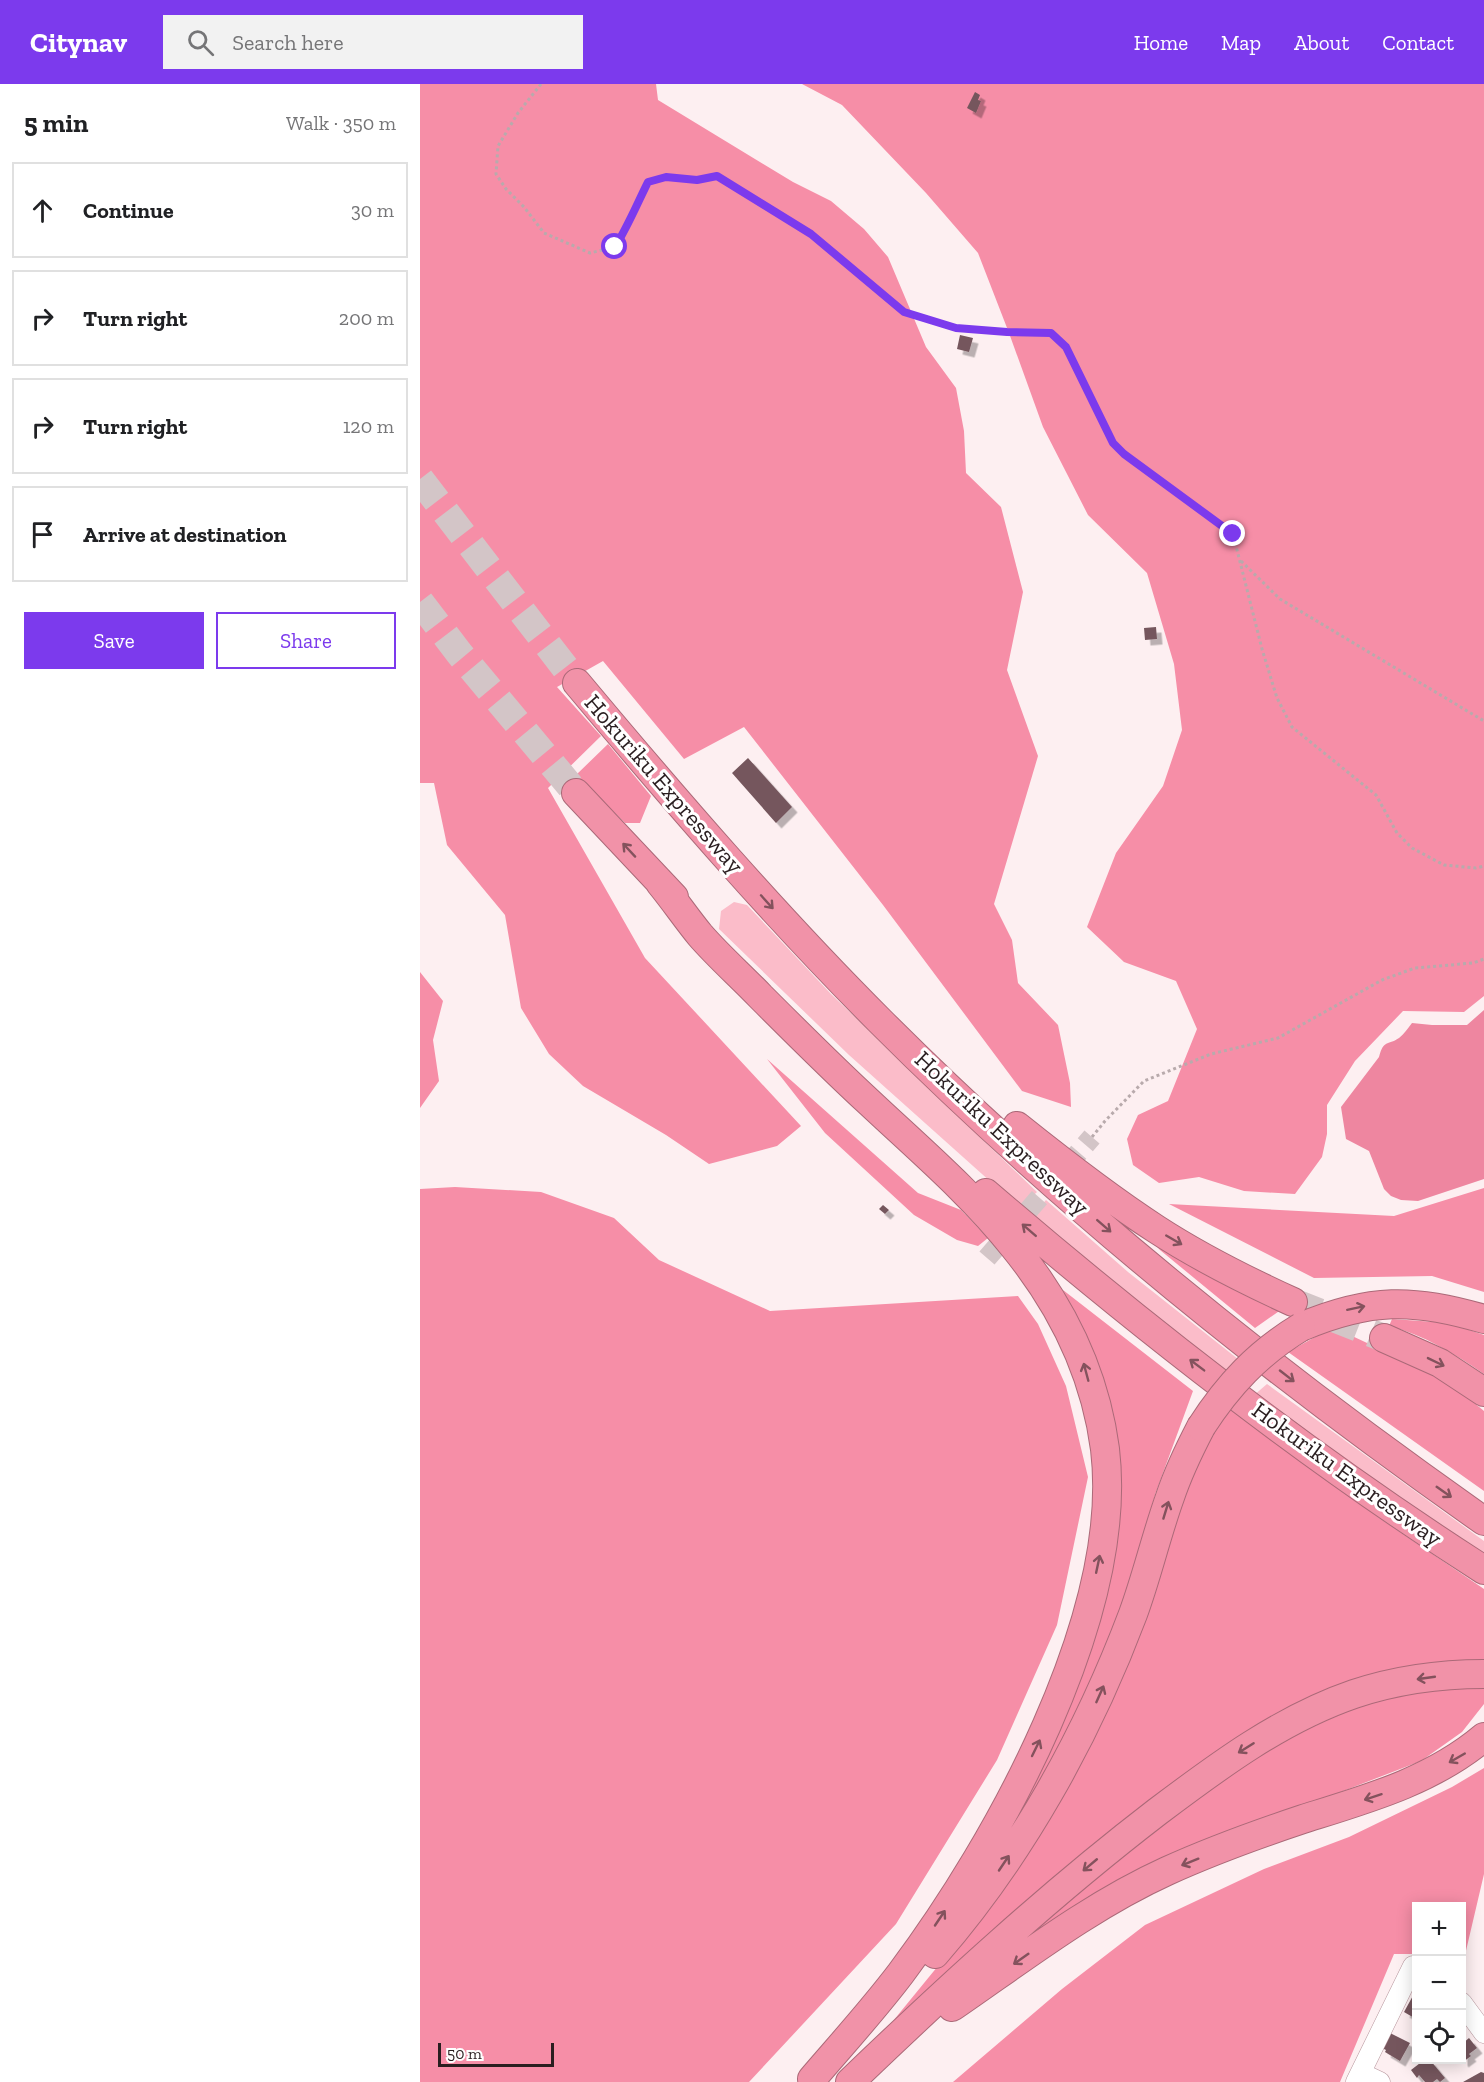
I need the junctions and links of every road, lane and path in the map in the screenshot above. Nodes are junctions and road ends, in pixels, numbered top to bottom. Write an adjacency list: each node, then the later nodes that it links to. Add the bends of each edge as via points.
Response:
1 (541, 84): 2 (path, via 498,146 496,174 544,233 590,253 615,247 648,182 666,177 697,180 717,176 811,234 904,312 956,328 1051,333 1066,347 1113,443 1233,534)
2 (1239, 559): 4 (path, via 1280,599); 6 (path, via 1262,650 1292,727 1376,795 1397,833 1412,848 1444,865)
3 (577, 683): 8 (highway, Hokuriku Expressway, one-way to 8, via 674,799)
4 (1484, 721)
5 (576, 793): 7 (highway, Hokuriku Expressway, one-way to 5)
6 (1484, 866)
7 (660, 883): 16 (highway, Hokuriku Expressway, one-way to 7, via 1314,1453 1054,1251 845,1067); 24 (highway, one-way to 7, via 899,1975 942,1915 977,1860 1038,1743 1082,1632 1093,1588 1103,1543 1105,1450 1083,1360 1064,1318 1013,1245 702,937)
8 (788, 925): 11 (highway, one-way to 11, via 979,1095 1100,1191); 15 (highway, Hokuriku Expressway, one-way to 15, via 881,1022 984,1120 1172,1285 1293,1381)
9 (1484, 959): 10 (path, via 1415,968 1382,980 1278,1038 1211,1054 1144,1081)
10 (1092, 1137)
11 (1297, 1314): 12 (highway, one-way to 12, via 1325,1317 1358,1307 1390,1304 1424,1305); 24 (highway, one-way to 11, bridge, via 900,1994 955,1931 1034,1818 1116,1658 1170,1498 1201,1427 1236,1378)
12 (1484, 1319)
13 (1384, 1338): 14 (highway, one-way to 14, via 1440,1364)
14 (1484, 1392)
15 (1484, 1521)
16 (1484, 1570)
17 (1484, 1674): 22 (highway, one-way to 22, via 1426,1677 1354,1694 1317,1709 1242,1750 1090,1864)
18 (1484, 1737): 22 (highway, one-way to 22, via 1466,1753 1387,1792 1266,1832 1167,1871 1086,1914)
19 (1412, 1968): 23 (street)
20 (1466, 2010): 21 (street)
21 (1484, 2033)
22 (860, 2073)
23 (1359, 2078): 25 (street)
24 (811, 2080)
25 (1380, 2082)

